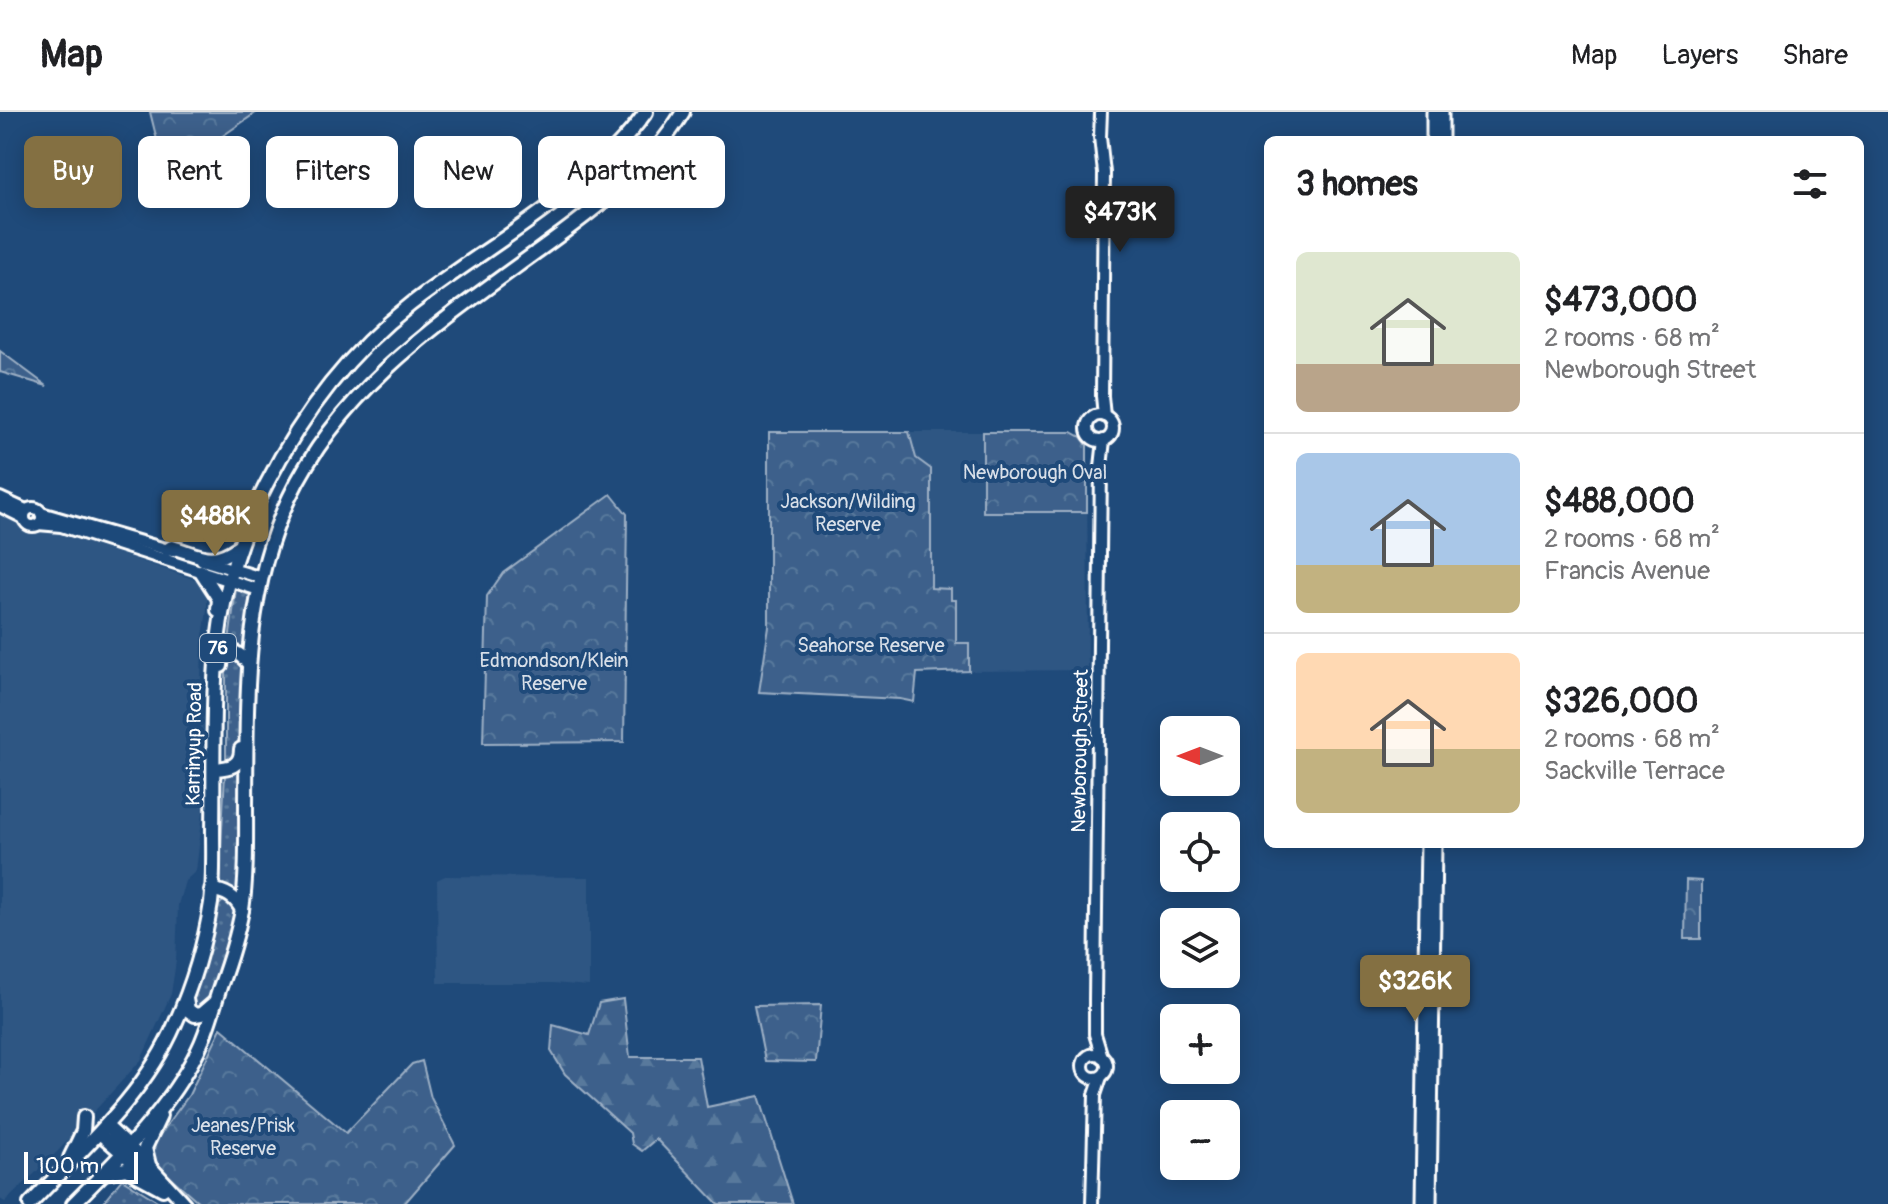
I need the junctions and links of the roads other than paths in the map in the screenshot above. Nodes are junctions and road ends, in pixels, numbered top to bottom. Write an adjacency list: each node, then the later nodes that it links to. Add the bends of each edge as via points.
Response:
1 (646, 112): 14 (highway, Karrinyup Road / 76, via 576,186 409,306 355,355 301,423 264,489)
2 (683, 112): 18 (highway, 76, via 647,162 607,201 431,328 351,404 300,474 279,520)
3 (1101, 112): 8 (street, Newborough Street)
4 (1433, 112): 6 (main road)
5 (1442, 112): 7 (main road)
6 (1433, 136)
7 (1442, 136)
8 (1100, 416): 9 (street, Newborough Street, via 1088,428); 9 (street, Newborough Street, via 1113,427 1111,435)
9 (1100, 440): 29 (street, Newborough Street)
10 (0, 498): 12 (street)
11 (0, 506): 12 (street)
12 (25, 514): 13 (street, via 30,525)
13 (39, 518): 15 (street); 16 (street)
14 (241, 545): 15 (highway, via 216,559); 17 (highway, Karrinyup Road / 76)
15 (167, 550): 17 (street)
16 (201, 571): 17 (street); 20 (highway, via 219,599 211,677)
17 (230, 575): 18 (street); 20 (highway, Karrinyup Road / 76)
18 (260, 584): 19 (highway, 76)
19 (248, 663): 20 (highway, via 240,654 224,653); 21 (highway, 76)
20 (216, 683): 22 (highway, Karrinyup Road / 76)
21 (247, 711): 22 (highway, via 241,759); 26 (highway, 76)
22 (214, 769): 25 (highway, Karrinyup Road / 76)
23 (1427, 848): 49 (main road)
24 (1435, 848): 50 (main road)
25 (211, 890): 26 (highway, via 230,895); 27 (highway, Karrinyup Road / 76, via 201,951)
26 (242, 910): 28 (highway, 76)
27 (188, 989): 28 (highway, via 187,1006 193,1015); 37 (highway, Karrinyup Road / 76, via 155,1063)
28 (215, 1002): 32 (highway, 76)
29 (1095, 1034): 30 (street, Newborough Street); 31 (street, Newborough Street)
30 (1089, 1056): 31 (street); 33 (street, Newborough Street, via 1083,1066)
31 (1102, 1057): 34 (street, Newborough Street, via 1107,1066)
32 (186, 1072): 38 (highway, 76); 40 (highway, via 145,1148)
33 (1087, 1075): 34 (street); 35 (street, Newborough Street)
34 (1101, 1077): 35 (street, Newborough Street)
35 (1095, 1095): 48 (street, Newborough Street)
36 (84, 1117): 39 (highway)
37 (103, 1129): 38 (main road); 39 (highway, Karrinyup Road / 76)
38 (126, 1151): 40 (main road); 41 (highway, 76); 43 (main road)
39 (67, 1165): 44 (highway, Karrinyup Road / 76)
40 (149, 1165): 47 (main road)
41 (104, 1173): 42 (highway, 76); 43 (highway, via 126,1169)
42 (88, 1189): 45 (highway); 46 (highway, 76)
43 (163, 1189): 47 (main road)
44 (30, 1204)
45 (63, 1204)
46 (73, 1204)
47 (184, 1204)
48 (1092, 1204)
49 (1422, 1204)
50 (1430, 1204)

